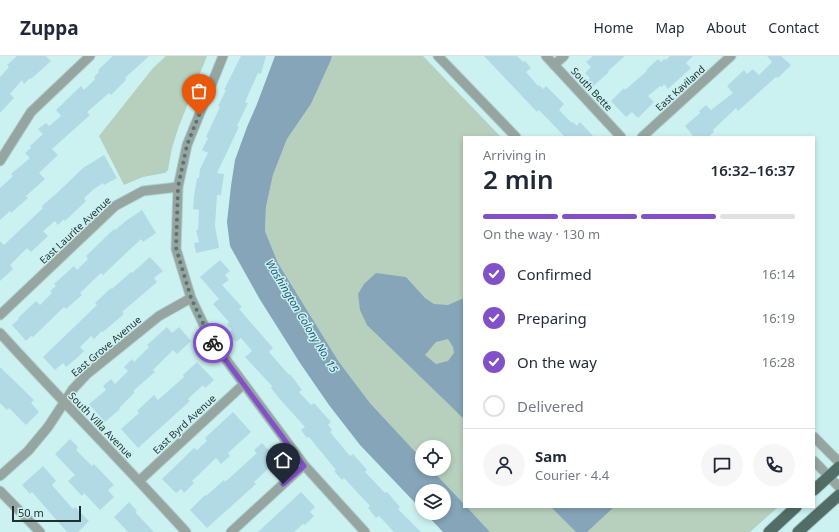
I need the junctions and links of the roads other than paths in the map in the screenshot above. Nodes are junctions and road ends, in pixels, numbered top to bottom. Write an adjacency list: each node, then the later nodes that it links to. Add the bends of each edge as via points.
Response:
1 (90, 56): 11 (street, via 31,112)
2 (223, 56): 13 (street, via 187,145)
3 (438, 56): 8 (street)
4 (546, 56): 7 (street, South Bette)
5 (564, 56): 7 (street)
6 (732, 56): 10 (street, East Kaviland)
7 (554, 65): 9 (street, South Bette)
8 (515, 136)
9 (620, 136)
10 (643, 136)
11 (4, 146): 12 (street)
12 (0, 161)
13 (178, 187): 14 (street, via 176,248); 15 (street, East Laurite Avenue, via 143,191 115,206)
14 (191, 298): 17 (street, via 210,338); 18 (street, East Grove Avenue, via 160,316 87,374)
15 (0, 315)
16 (0, 333): 18 (street, South Villa Avenue)
17 (244, 384): 22 (street); 26 (street, East Byrd Avenue)
18 (64, 403): 24 (street, East Grove Avenue, via 28,451); 26 (street, South Villa Avenue)
19 (815, 438): 21 (street)
20 (815, 462): 25 (street)
21 (839, 462)
22 (304, 466): 34 (street); 35 (street)
23 (839, 467): 25 (main road)
24 (0, 476)
25 (829, 476): 27 (street); 28 (main road)
26 (139, 481): 33 (street, South Villa Avenue)
27 (839, 487)
28 (815, 489)
29 (0, 491): 32 (street)
30 (839, 495): 37 (main road)
31 (795, 508): 36 (main road)
32 (40, 532)
33 (186, 532)
34 (231, 532)
35 (365, 532)
36 (769, 532)
37 (798, 532)

